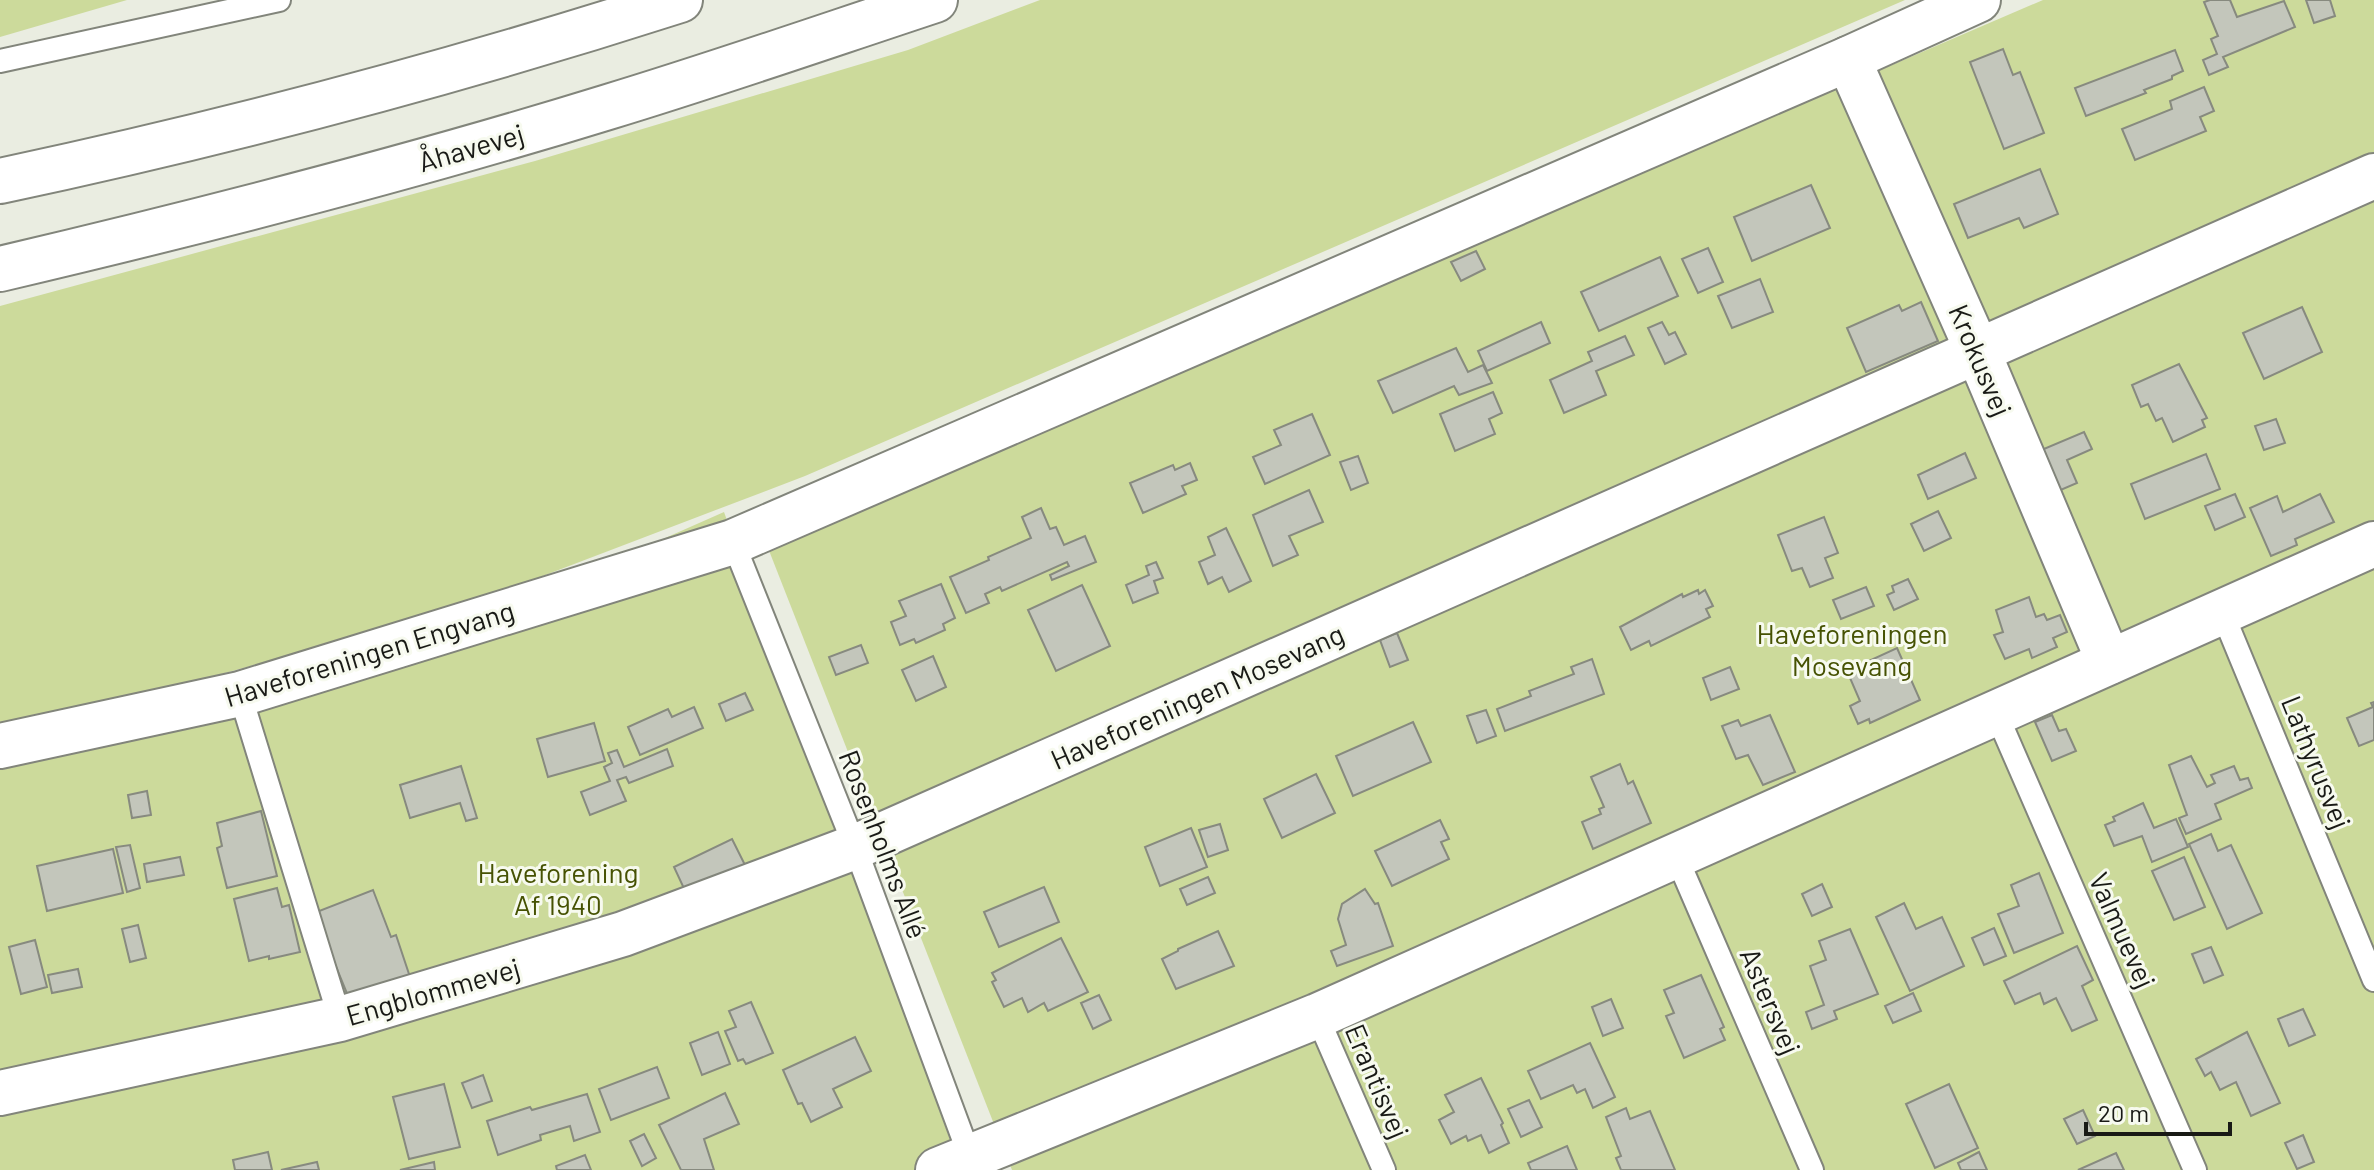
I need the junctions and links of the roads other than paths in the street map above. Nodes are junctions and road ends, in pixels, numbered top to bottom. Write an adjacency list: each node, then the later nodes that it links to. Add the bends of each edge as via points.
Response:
1 (279, 0): 6 (lane)
2 (680, 0): 8 (street, via 357,97)
3 (935, 0): 9 (street, Åhavevej, via 426,160)
4 (1978, 0): 5 (street)
5 (1848, 59): 10 (street, Krokusvej); 11 (street)
6 (0, 61)
7 (2374, 176): 10 (street, Haveforeningen Mosevang)
8 (0, 181)
9 (0, 269)
10 (1978, 352): 14 (street, Krokusvej); 18 (street, Haveforeningen Mosevang)
11 (733, 542): 15 (street, Haveforeningen Engvang); 18 (lane, Rosenholms Allé)
12 (2374, 544): 13 (street)
13 (2222, 612): 14 (street); 20 (lane, Lathyrusvej)
14 (2109, 662): 16 (street)
15 (240, 694): 17 (street, Haveforeningen Engvang); 22 (lane)
16 (1996, 713): 19 (street); 27 (lane, Valmuevej)
17 (0, 746)
18 (855, 847): 22 (street, Engblommevej, via 623,934); 24 (lane, Rosenholms Allé)
19 (1676, 856): 21 (street); 26 (lane, Astersvej)
20 (2374, 980)
21 (1317, 1016): 24 (street); 25 (lane, Erantisvej)
22 (340, 1019): 23 (street, Engblommevej)
23 (0, 1093)
24 (961, 1166)
25 (1384, 1170)
26 (1812, 1170)
27 (2195, 1170)

